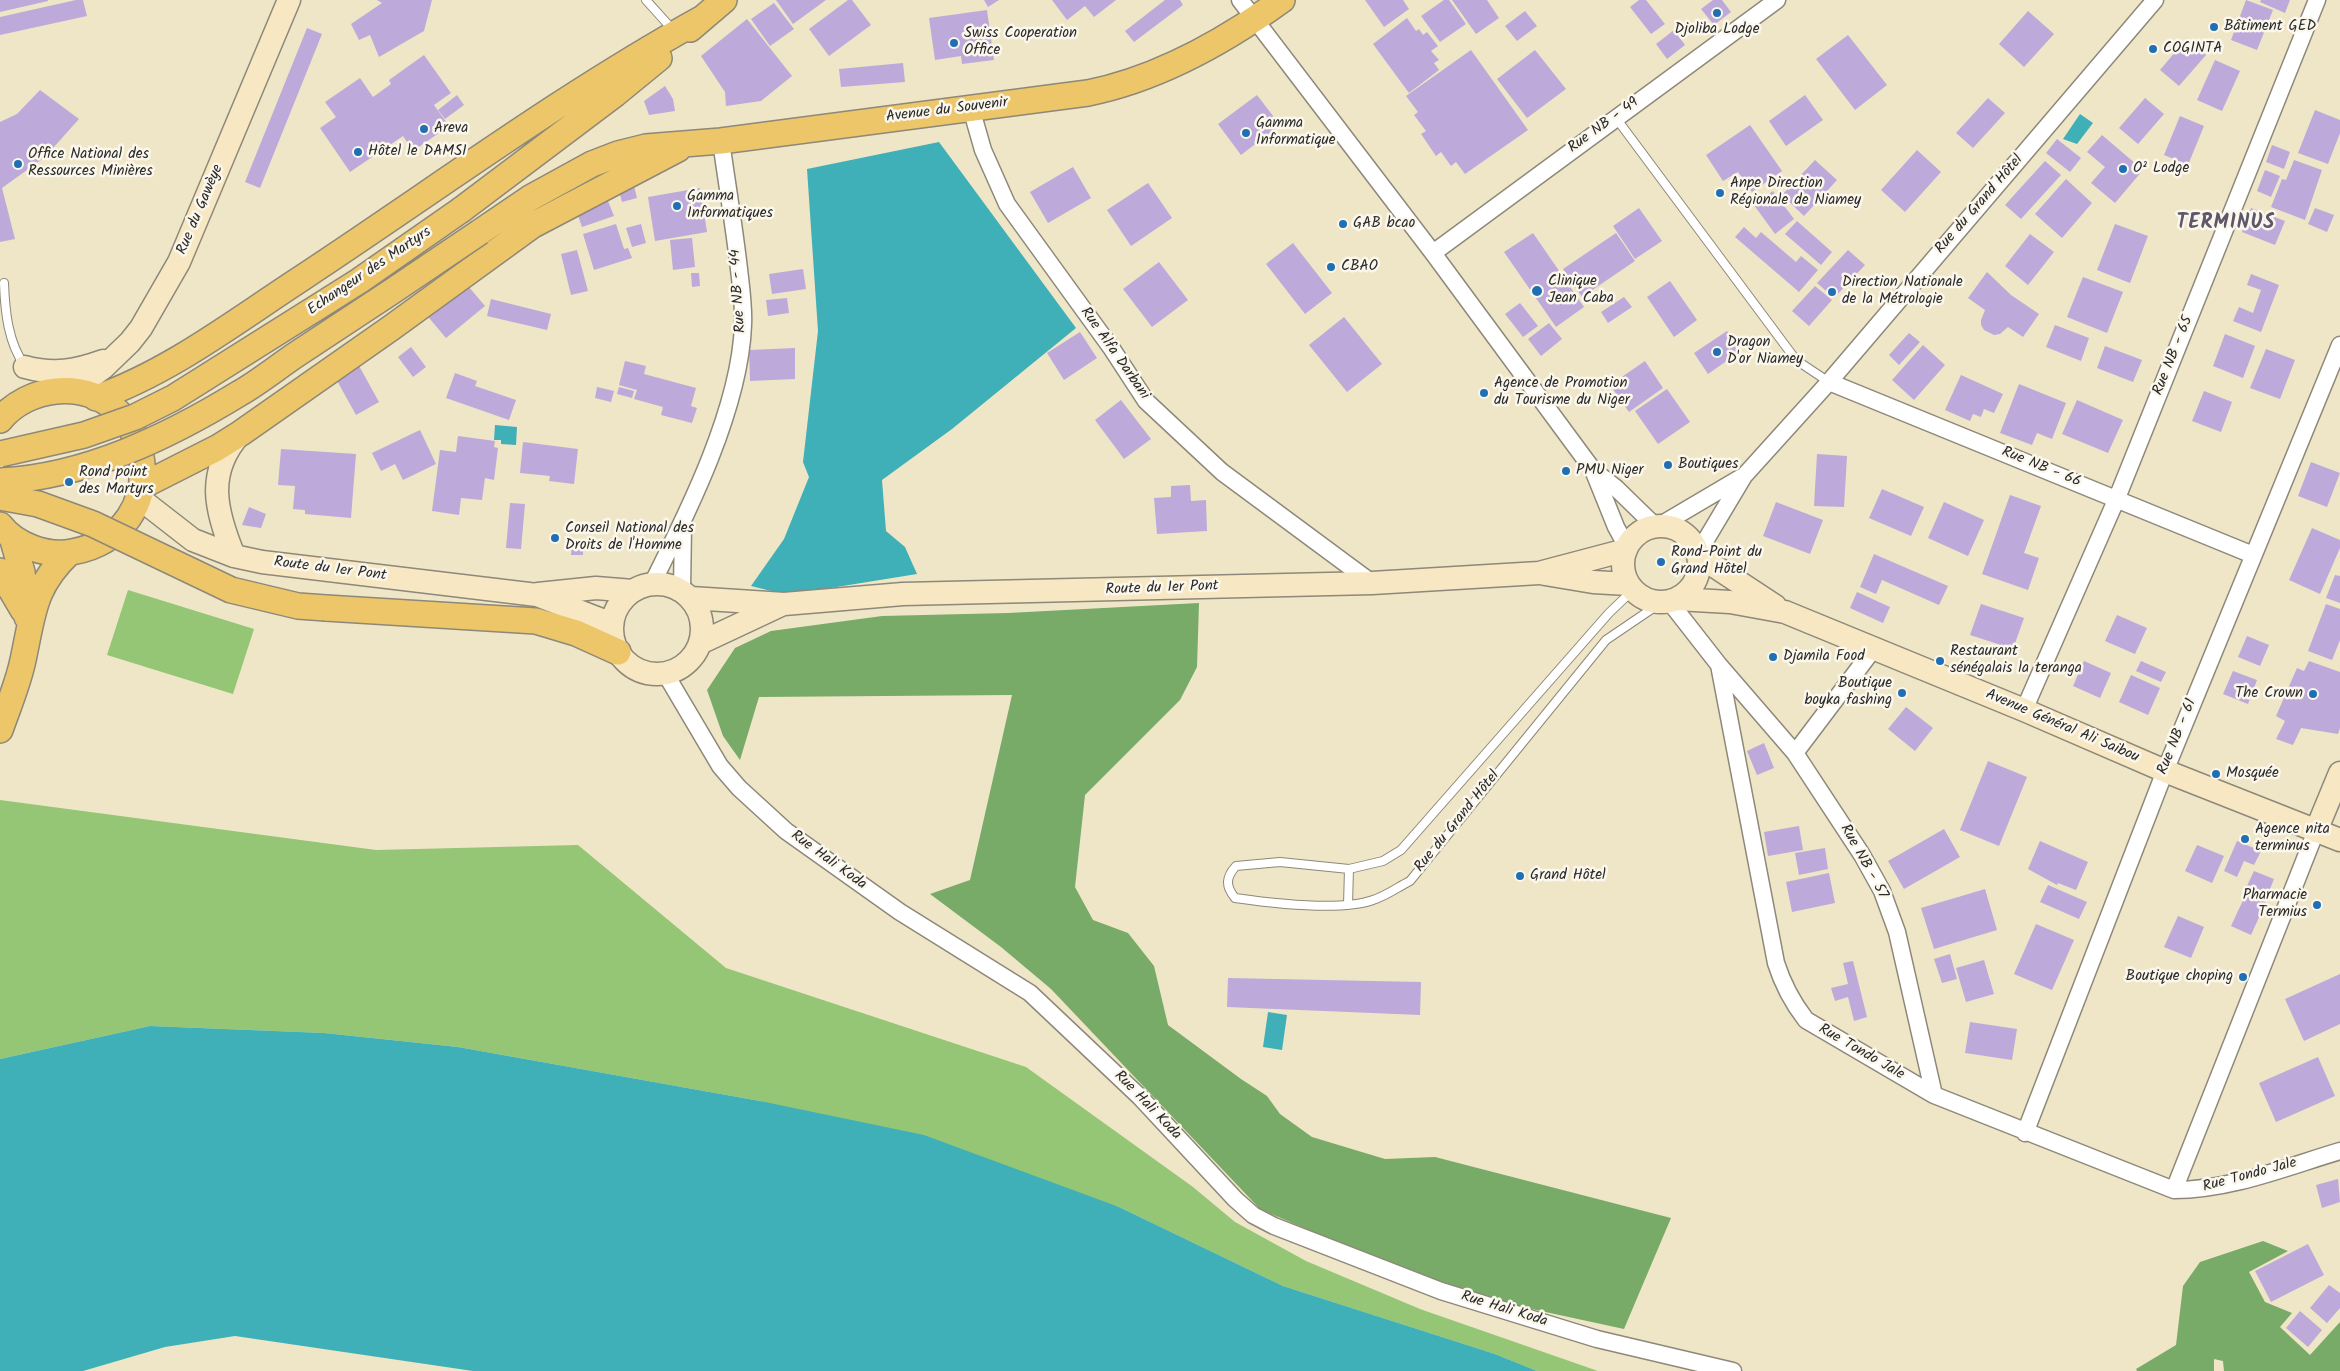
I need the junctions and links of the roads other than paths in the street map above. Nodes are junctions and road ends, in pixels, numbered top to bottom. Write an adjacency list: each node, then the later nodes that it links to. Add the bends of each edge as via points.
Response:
1 (289, 0): 19 (street, Rue du Gawèye, via 179,262 141,328)
2 (646, 0): 10 (lane)
3 (724, 0): 10 (main road)
4 (1240, 0): 9 (street)
5 (1282, 0): 9 (main road, Avenue du Souvenir)
6 (1777, 0): 12 (street, Rue NB - 49)
7 (2155, 0): 20 (street, Rue du Grand Hôtel)
8 (2317, 0): 31 (street, Rue NB - 65)
9 (1255, 20): 11 (main road, Avenue du Souvenir, via 1170,67 1139,80 1088,93); 16 (street)
10 (678, 36): 22 (main road, via 600,78 221,331 124,388); 25 (main road, Echangeur des Martyrs, bridge, via 615,94 461,210 359,281 172,398 134,417 84,435)
11 (971, 108): 13 (main road, Avenue du Souvenir); 42 (street, Rue Alfa Darbani, via 983,150 1007,204 1146,401 1222,472)
12 (1615, 117): 16 (street, Rue NB - 49); 20 (lane, via 1796,360)
13 (721, 142): 14 (main road, Avenue du Souvenir); 32 (street, Rue NB - 44, via 744,324 728,408)
14 (687, 145): 15 (main road, Avenue du Souvenir, via 646,147); 24 (main road, via 533,225)
15 (592, 164): 28 (main road, Echangeur des Martyrs, bridge, via 530,198 241,393 180,427 146,444 92,463 49,475)
16 (1433, 253): 26 (street)
17 (4, 283): 21 (lane, via 11,336 17,354)
18 (2340, 345): 38 (street, Rue NB - 61)
19 (116, 356): 21 (street, Rue du Gawèye); 21 (street, via 89,366 44,372)
20 (1829, 382): 27 (street, Rue du Grand Hôtel); 31 (street, Rue NB - 66)
21 (44, 383): 22 (main road); 23 (main road)
22 (96, 398): 29 (main road, via 126,420 136,437 144,474)
23 (0, 417)
24 (241, 433): 29 (main road); 39 (street, via 224,457 216,491 221,525)
25 (0, 454)
26 (1593, 470): 33 (street); 35 (street)
27 (1744, 476): 33 (street, Rue du Grand Hôtel); 37 (street, Rue du Grand Hôtel)
28 (0, 481)
29 (140, 492): 36 (main road, via 133,511 106,540); 39 (street, Route du 1er Pont, via 193,540)
30 (0, 497): 54 (main road, bridge, via 38,504 93,524 231,590 298,606 536,622 576,633)
31 (2117, 498): 38 (street, Rue NB - 66); 57 (street, Rue NB - 65)
32 (683, 521): 43 (street, Rue NB - 44); 46 (street, Rue NB - 44)
33 (1657, 526): 35 (street, via 1639,533); 37 (street, via 1672,527 1683,533)
34 (4, 530): 36 (main road, via 28,546 48,552); 51 (main road, via 22,572)
35 (1626, 548): 41 (street, Route du 1er Pont); 44 (street, via 1623,567)
36 (69, 553): 51 (main road, via 44,583)
37 (1698, 554): 47 (street, via 1699,569 1695,581 1688,592); 49 (street, Avenue Général Ali Saibou)
38 (2253, 555): 60 (street, Rue NB - 61)
39 (234, 556): 45 (street, Route du 1er Pont)
40 (0, 572): 51 (main road)
41 (1539, 573): 42 (street, Route du 1er Pont); 44 (street, Route du 1er Pont)
42 (1372, 583): 48 (street, Route du 1er Pont, via 903,594)
43 (642, 587): 45 (street, Route du 1er Pont); 46 (street, via 671,586); 50 (street, via 623,599)
44 (1630, 587): 47 (street, via 1646,599); 64 (lane, Rue du Grand Hôtel, via 1401,850 1383,861)
45 (537, 594): 50 (street, Route du 1er Pont)
46 (686, 594): 48 (street, Route du 1er Pont); 52 (street, via 702,619)
47 (1669, 601): 49 (street, Avenue Général Ali Saibou, via 1730,602); 55 (street, Rue Tondo Jale); 65 (lane, Rue du Grand Hôtel, via 1606,640 1410,881 1372,900)
48 (784, 604): 52 (street, Route du 1er Pont)
49 (1785, 612): 53 (street, Avenue Général Ali Saibou)
50 (612, 624): 54 (street)
51 (28, 625): 58 (main road, via 23,662)
52 (700, 643): 56 (street, via 687,663)
53 (1875, 648): 57 (street, Avenue Général Ali Saibou); 59 (street)
54 (618, 652): 56 (street, via 638,670)
55 (1719, 665): 59 (street, Rue NB - 57); 66 (street, Rue Tondo Jale, via 1782,984 1806,1020)
56 (665, 673): 70 (street, Rue Hali Koda, via 720,766 786,831 900,912 1030,993 1140,1097 1252,1215 1441,1291 1597,1339)
57 (2024, 710): 60 (street, Avenue Général Ali Saibou)
58 (0, 730)
59 (1795, 752): 66 (street, Rue NB - 57, via 1882,891 1897,932)
60 (2164, 771): 62 (street, Avenue Général Ali Saibou); 67 (street, Rue NB - 61)
61 (2340, 773): 62 (street)
62 (2316, 831): 63 (street, Avenue Général Ali Saibou); 69 (street)
63 (2340, 840)
64 (1349, 870): 65 (lane); 65 (lane, Rue du Grand Hôtel, via 1280,862 1236,866 1227,881 1228,890 1235,898 1274,904)
65 (1348, 904)
66 (1934, 1095): 67 (street, Rue Tondo Jale)
67 (2026, 1133): 69 (street, Rue Tondo Jale)
68 (2340, 1151): 69 (street, Rue Tondo Jale, via 2221,1186)
69 (2174, 1190)
70 (1732, 1371)

